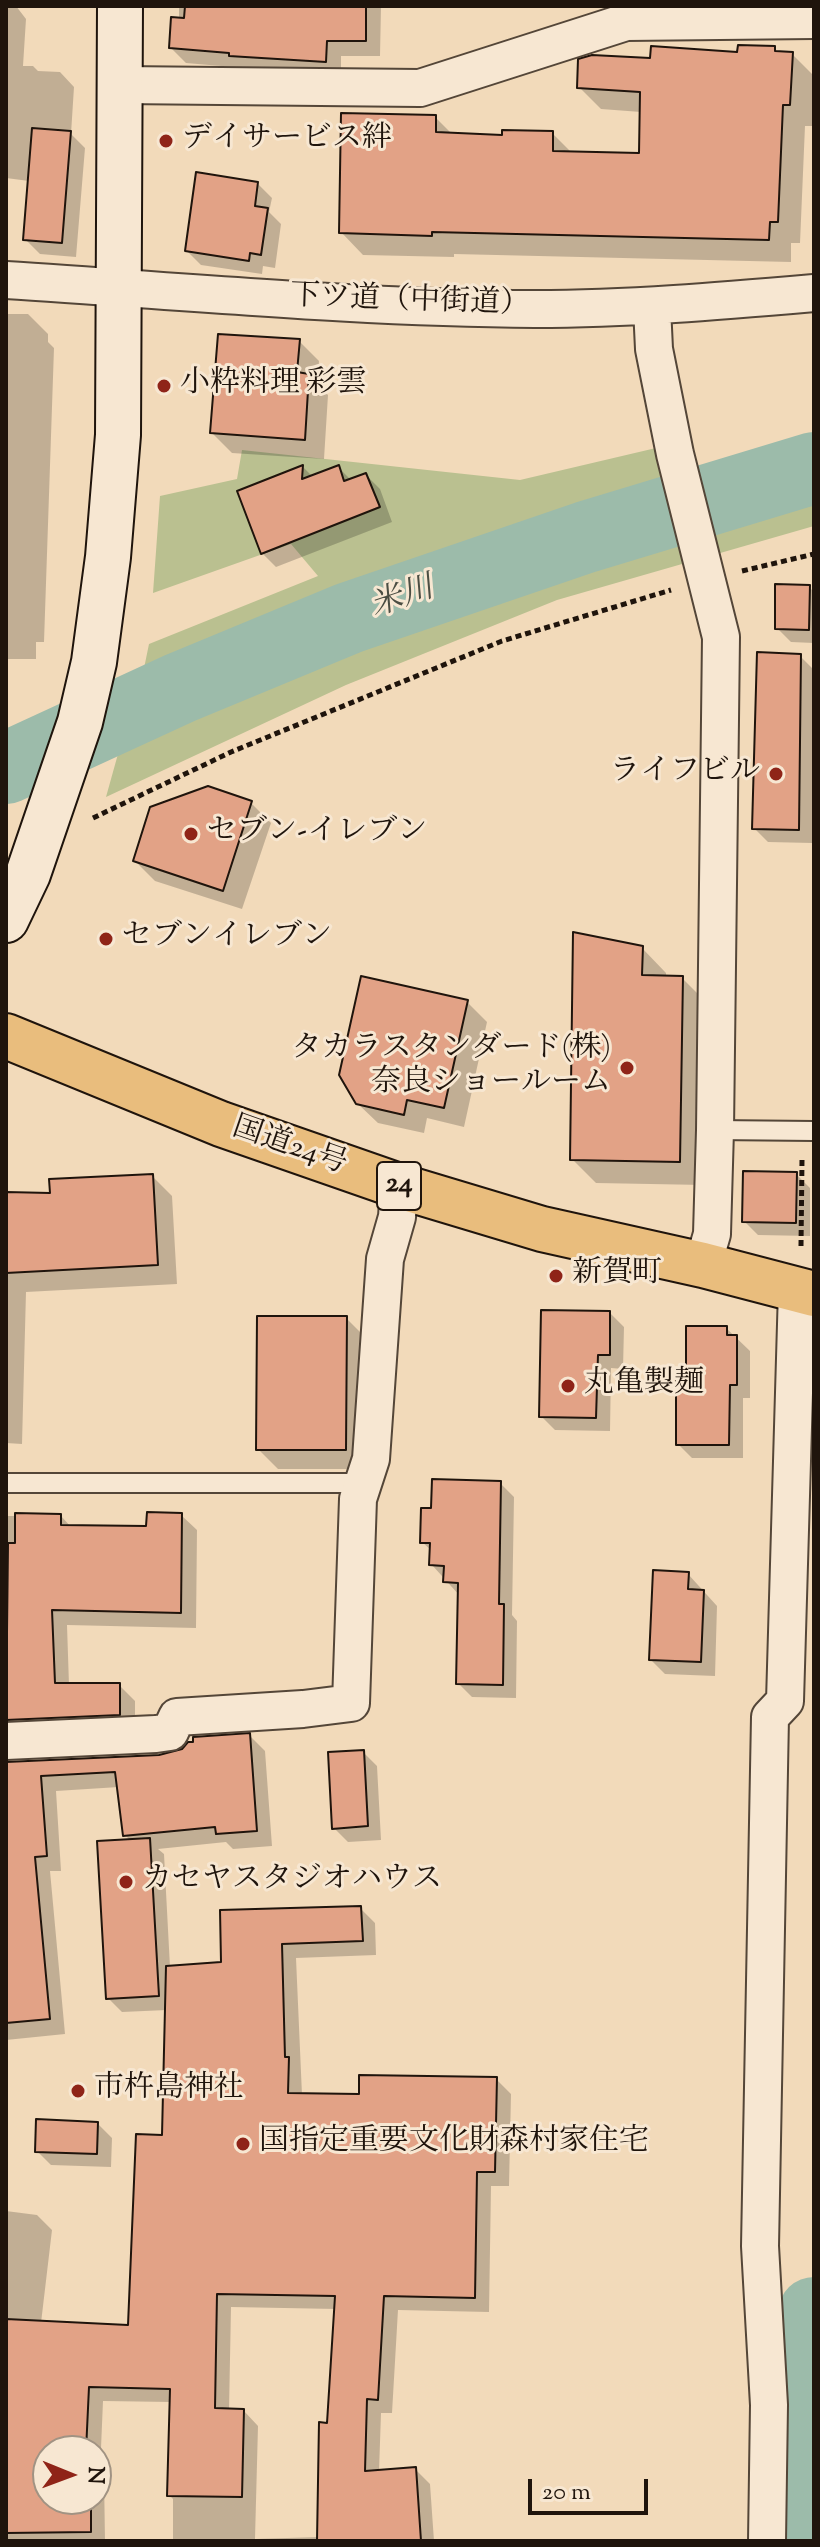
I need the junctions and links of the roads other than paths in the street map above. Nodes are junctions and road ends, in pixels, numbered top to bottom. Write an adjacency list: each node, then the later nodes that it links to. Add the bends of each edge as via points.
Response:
1 (120, 6): 3 (street)
2 (814, 20): 3 (street, via 626,22 420,88)
3 (121, 85): 5 (street)
4 (6, 280): 5 (street, 下ツ道（中街道）)
5 (118, 287): 7 (street, 下ツ道（中街道）, via 401,305); 8 (street, via 118,435 94,662 80,722 34,857)
6 (814, 293): 7 (street, 下ツ道（中街道）)
7 (652, 307): 10 (street, via 654,349 675,454 721,637)
8 (6, 920)
9 (6, 1036): 12 (highway, 国道24号 / 24, via 221,1124)
10 (715, 1130): 11 (lane); 13 (street, via 712,1234)
11 (810, 1131)
12 (399, 1186): 13 (highway, 国道24号 / 24, via 542,1229); 16 (street, via 385,1259 371,1459)
13 (703, 1265): 14 (highway, 国道24号 / 24)
14 (805, 1283): 18 (street, via 785,1701 770,1717 760,2246 769,2405)
15 (6, 1483): 16 (lane)
16 (364, 1483): 17 (street, via 358,1499 351,1703 177,1717 170,1732 156,1734)
17 (6, 1741)
18 (767, 2541)

